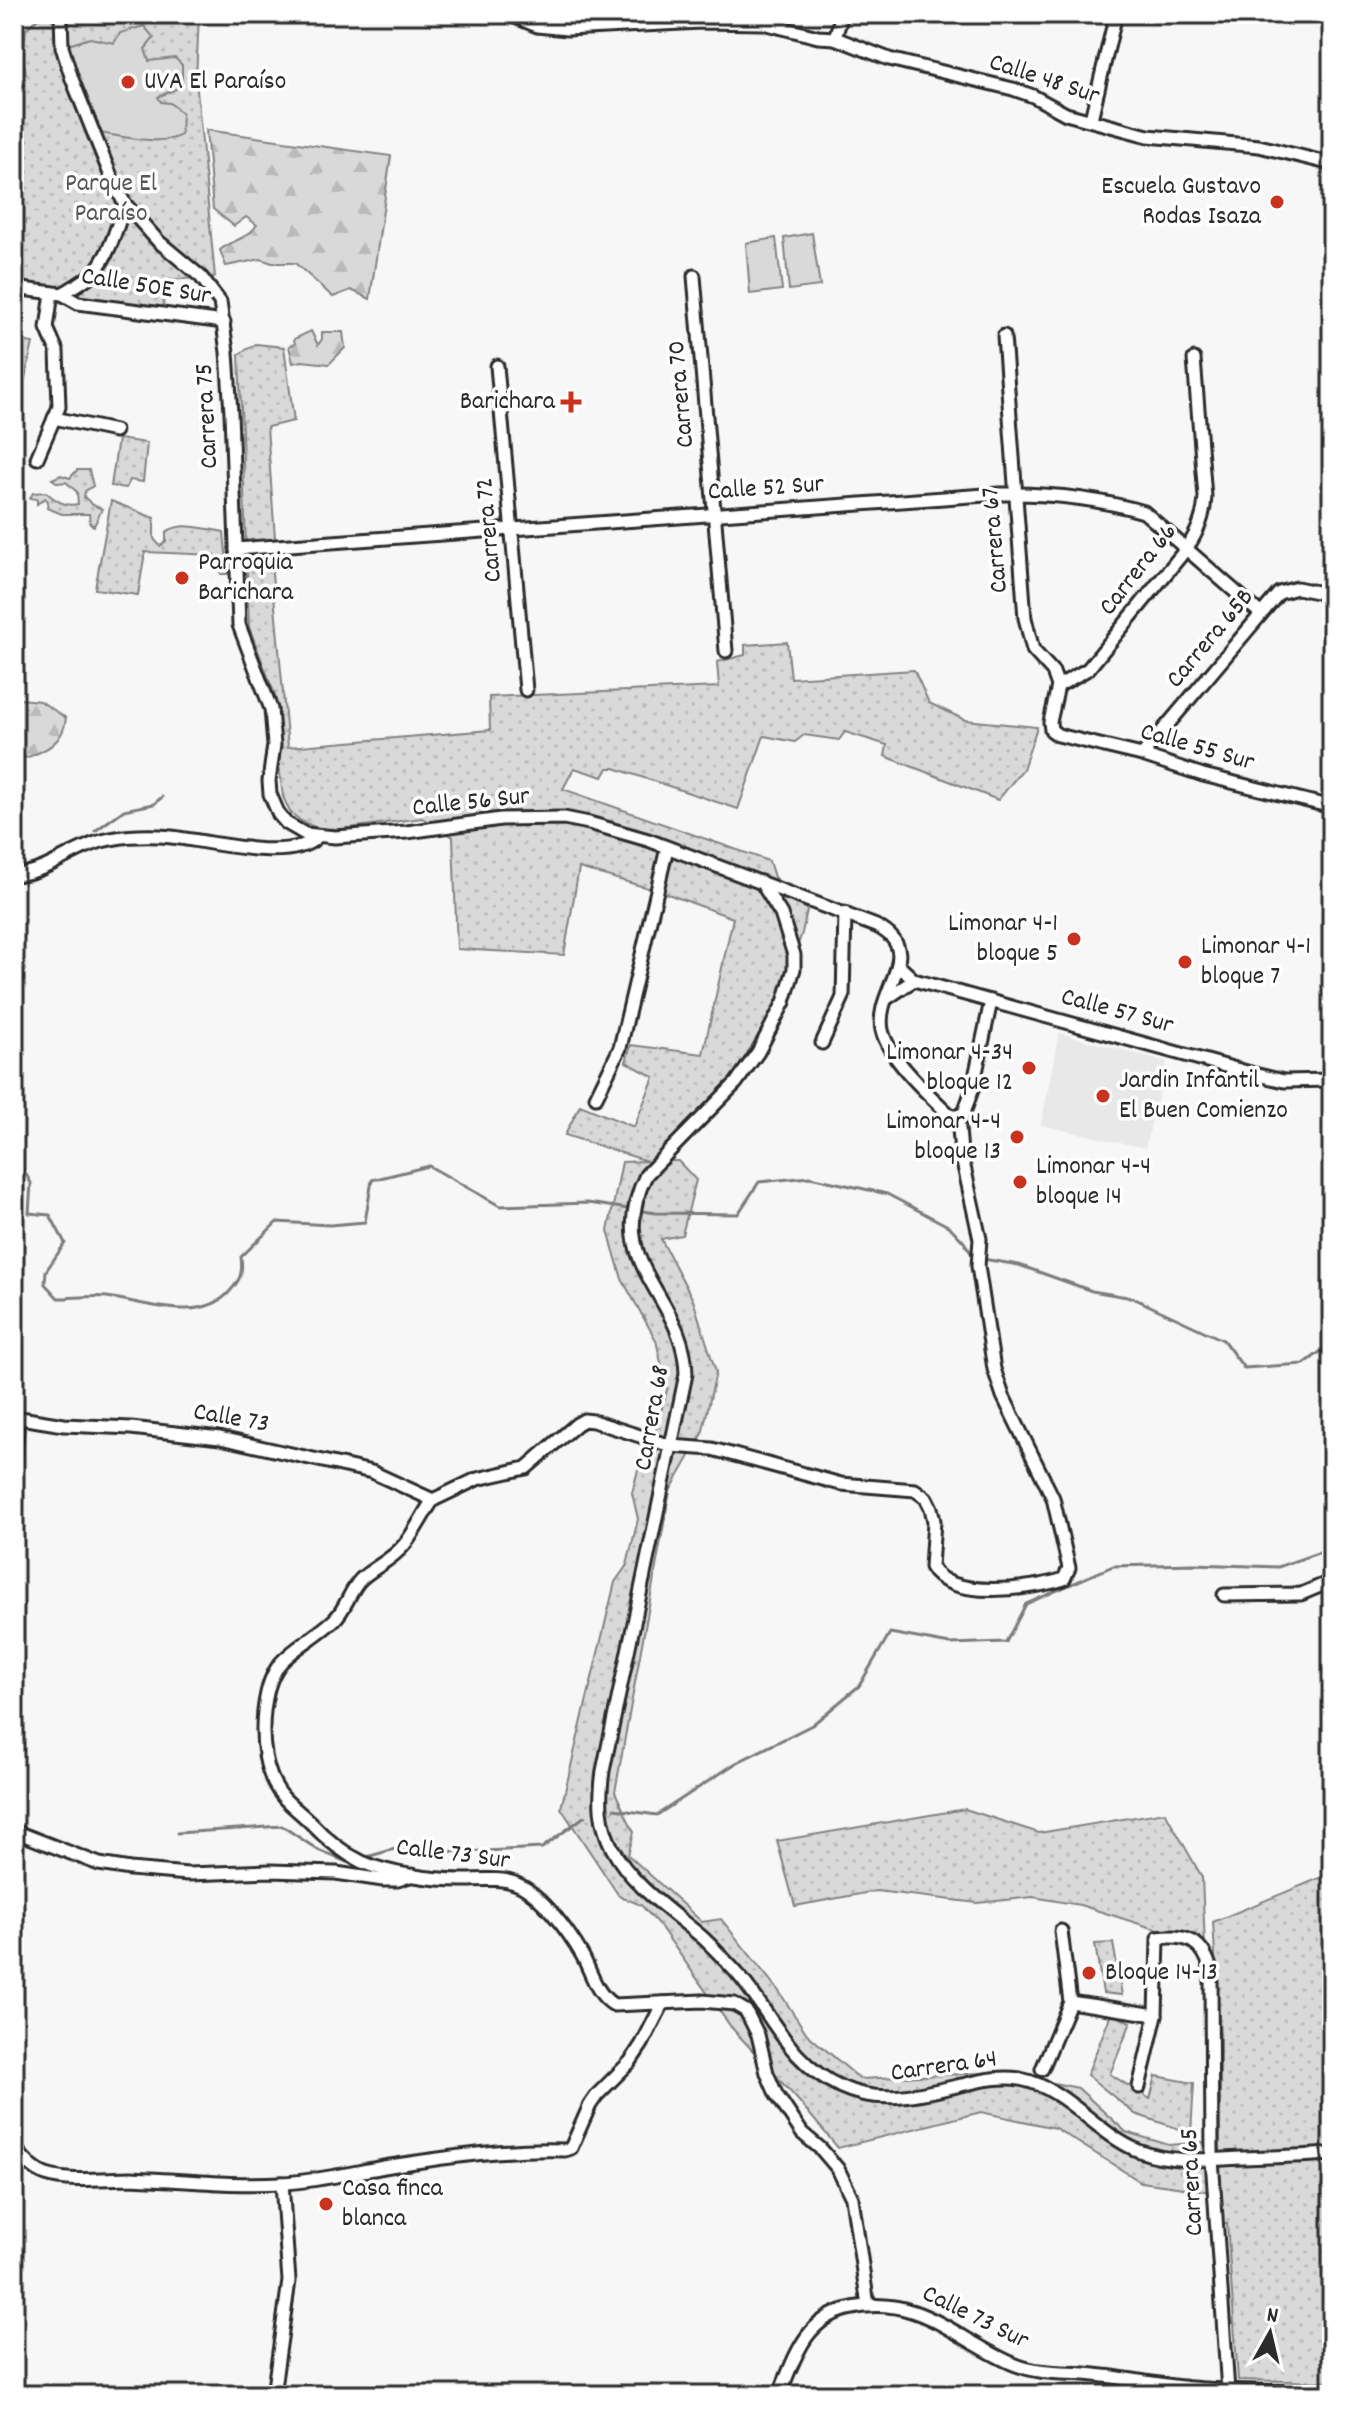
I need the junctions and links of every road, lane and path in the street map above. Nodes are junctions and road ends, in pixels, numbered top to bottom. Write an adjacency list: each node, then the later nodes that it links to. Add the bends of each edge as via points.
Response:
1 (61, 14): 8 (street, Carrera 75, via 62,47 72,79)
2 (842, 14): 5 (street)
3 (1116, 14): 6 (street)
4 (514, 15): 5 (street, Calle 48 Sur, via 537,26 567,29 748,21)
5 (835, 38): 6 (street, Calle 48 Sur, via 889,59 1013,89 1066,114)
6 (1091, 119): 7 (street, Calle 48 Sur, via 1148,136 1259,146)
7 (1332, 164)
8 (125, 204): 11 (street, Calle 50E Sur, via 96,270); 12 (street, Carrera 75, via 201,277 220,302)
9 (694, 276): 20 (street, Carrera 70)
10 (14, 288): 11 (street, Calle 50E Sur)
11 (57, 293): 12 (street, Calle 50E Sur, via 78,303); 16 (street, via 47,328 57,351 59,407)
12 (224, 322): 23 (street, Carrera 75)
13 (1004, 336): 19 (street, Carrera 67)
14 (1194, 359): 22 (street, Carrera 66, via 1205,497 1204,516)
15 (497, 366): 21 (street, Carrera 72)
16 (54, 418): 17 (street); 18 (street)
17 (115, 431)
18 (37, 458)
19 (1014, 494): 20 (street, Calle 52 Sur); 22 (street, Calle 52 Sur, via 1072,496 1144,512); 27 (street, Carrera 67, via 1025,618 1033,650)
20 (714, 515): 21 (street, Calle 52 Sur); 26 (street, Carrera 70)
21 (512, 529): 23 (street, Calle 52 Sur); 28 (street, Carrera 72)
22 (1187, 548): 25 (street, Calle 52 Sur); 27 (street, Carrera 66, via 1088,669)
23 (236, 549): 31 (street, Carrera 75, via 239,625 271,709 270,794 286,823)
24 (1332, 595): 25 (street, Carrera 65B, via 1297,588 1279,593)
25 (1261, 614): 29 (street, Carrera 65B)
26 (726, 651)
27 (1058, 686): 29 (street, Calle 55 Sur, via 1051,730)
28 (526, 690)
29 (1142, 755): 30 (street, Calle 55 Sur)
30 (1332, 807)
31 (317, 837): 32 (street, Calle 56 Sur, via 564,818); 33 (street, Calle 56 Sur, via 301,846 242,849 164,836 126,836 90,845 32,874)
32 (667, 848): 34 (street, Calle 56 Sur); 42 (street, via 620,1048)
33 (14, 875)
34 (761, 882): 35 (street, Calle 56 Sur); 45 (street, Carrera 68, via 781,914 794,955 784,1002 736,1083 646,1175 633,1215 635,1243 649,1283 679,1331 686,1356 686,1383)
35 (845, 913): 36 (street, Calle 56 Sur, via 888,932 899,947); 40 (street, via 843,997)
36 (898, 965): 37 (street, Calle 57 Sur); 38 (street)
37 (914, 980): 38 (street); 39 (street, Calle 57 Sur)
38 (885, 999): 43 (street, via 881,1027 887,1043 917,1082 951,1116)
39 (991, 1001): 41 (street, Calle 57 Sur, via 1284,1081); 43 (street, via 973,1087)
40 (822, 1043)
41 (1332, 1080)
42 (596, 1097)
43 (958, 1116): 45 (street, via 980,1239 978,1266 994,1369 1053,1498 1069,1568 1064,1579 994,1589 942,1580 931,1567 931,1508 915,1490 841,1484 712,1449)
44 (16, 1417): 46 (street); 47 (street, Calle 73, via 220,1438 372,1472)
45 (671, 1446): 47 (street, via 584,1420 526,1468 477,1479); 53 (street, Carrera 68, via 599,1808 613,1849 627,1870)
46 (14, 1468)
47 (433, 1500): 51 (street, Calle 73 Sur, via 404,1545 361,1580 338,1616 279,1664 268,1686 263,1723 264,1749 282,1796 350,1855 378,1868)
48 (1332, 1581): 49 (street, via 1301,1594)
49 (1224, 1595)
50 (14, 1831): 51 (street, via 99,1864 130,1869 336,1873 383,1880)
51 (415, 1875): 55 (street, Calle 73 Sur, via 516,1883 561,1924 608,2001)
52 (1061, 1931): 54 (street)
53 (705, 1940): 61 (street, Carrera 64, via 737,1974 793,2052 839,2087 880,2098 1019,2079 1046,2087 1139,2151)
54 (1070, 2002): 56 (street); 57 (street)
55 (663, 2003): 62 (street, via 630,2062 590,2105 571,2148 457,2156); 63 (street, Calle 73 Sur, via 734,2004 751,2017 776,2094 802,2133 838,2169 852,2198)
56 (1156, 2015): 58 (street); 61 (street, Carrera 65, via 1158,1938 1192,1941 1206,1954 1211,1970)
57 (1042, 2069)
58 (1139, 2087)
59 (14, 2148): 62 (street, via 31,2167 60,2178)
60 (1332, 2154): 61 (street, Carrera 64)
61 (1212, 2159): 64 (street, Carrera 65)
62 (282, 2183): 67 (street, via 289,2281)
63 (868, 2305): 64 (street, Calle 73 Sur, via 922,2313 1026,2368); 68 (street, via 828,2316 814,2326)
64 (1228, 2391): 66 (street, Calle 73 Sur)
65 (1332, 2392): 66 (street, Calle 73 Sur)
66 (1297, 2394)
67 (273, 2395)
68 (779, 2395)

